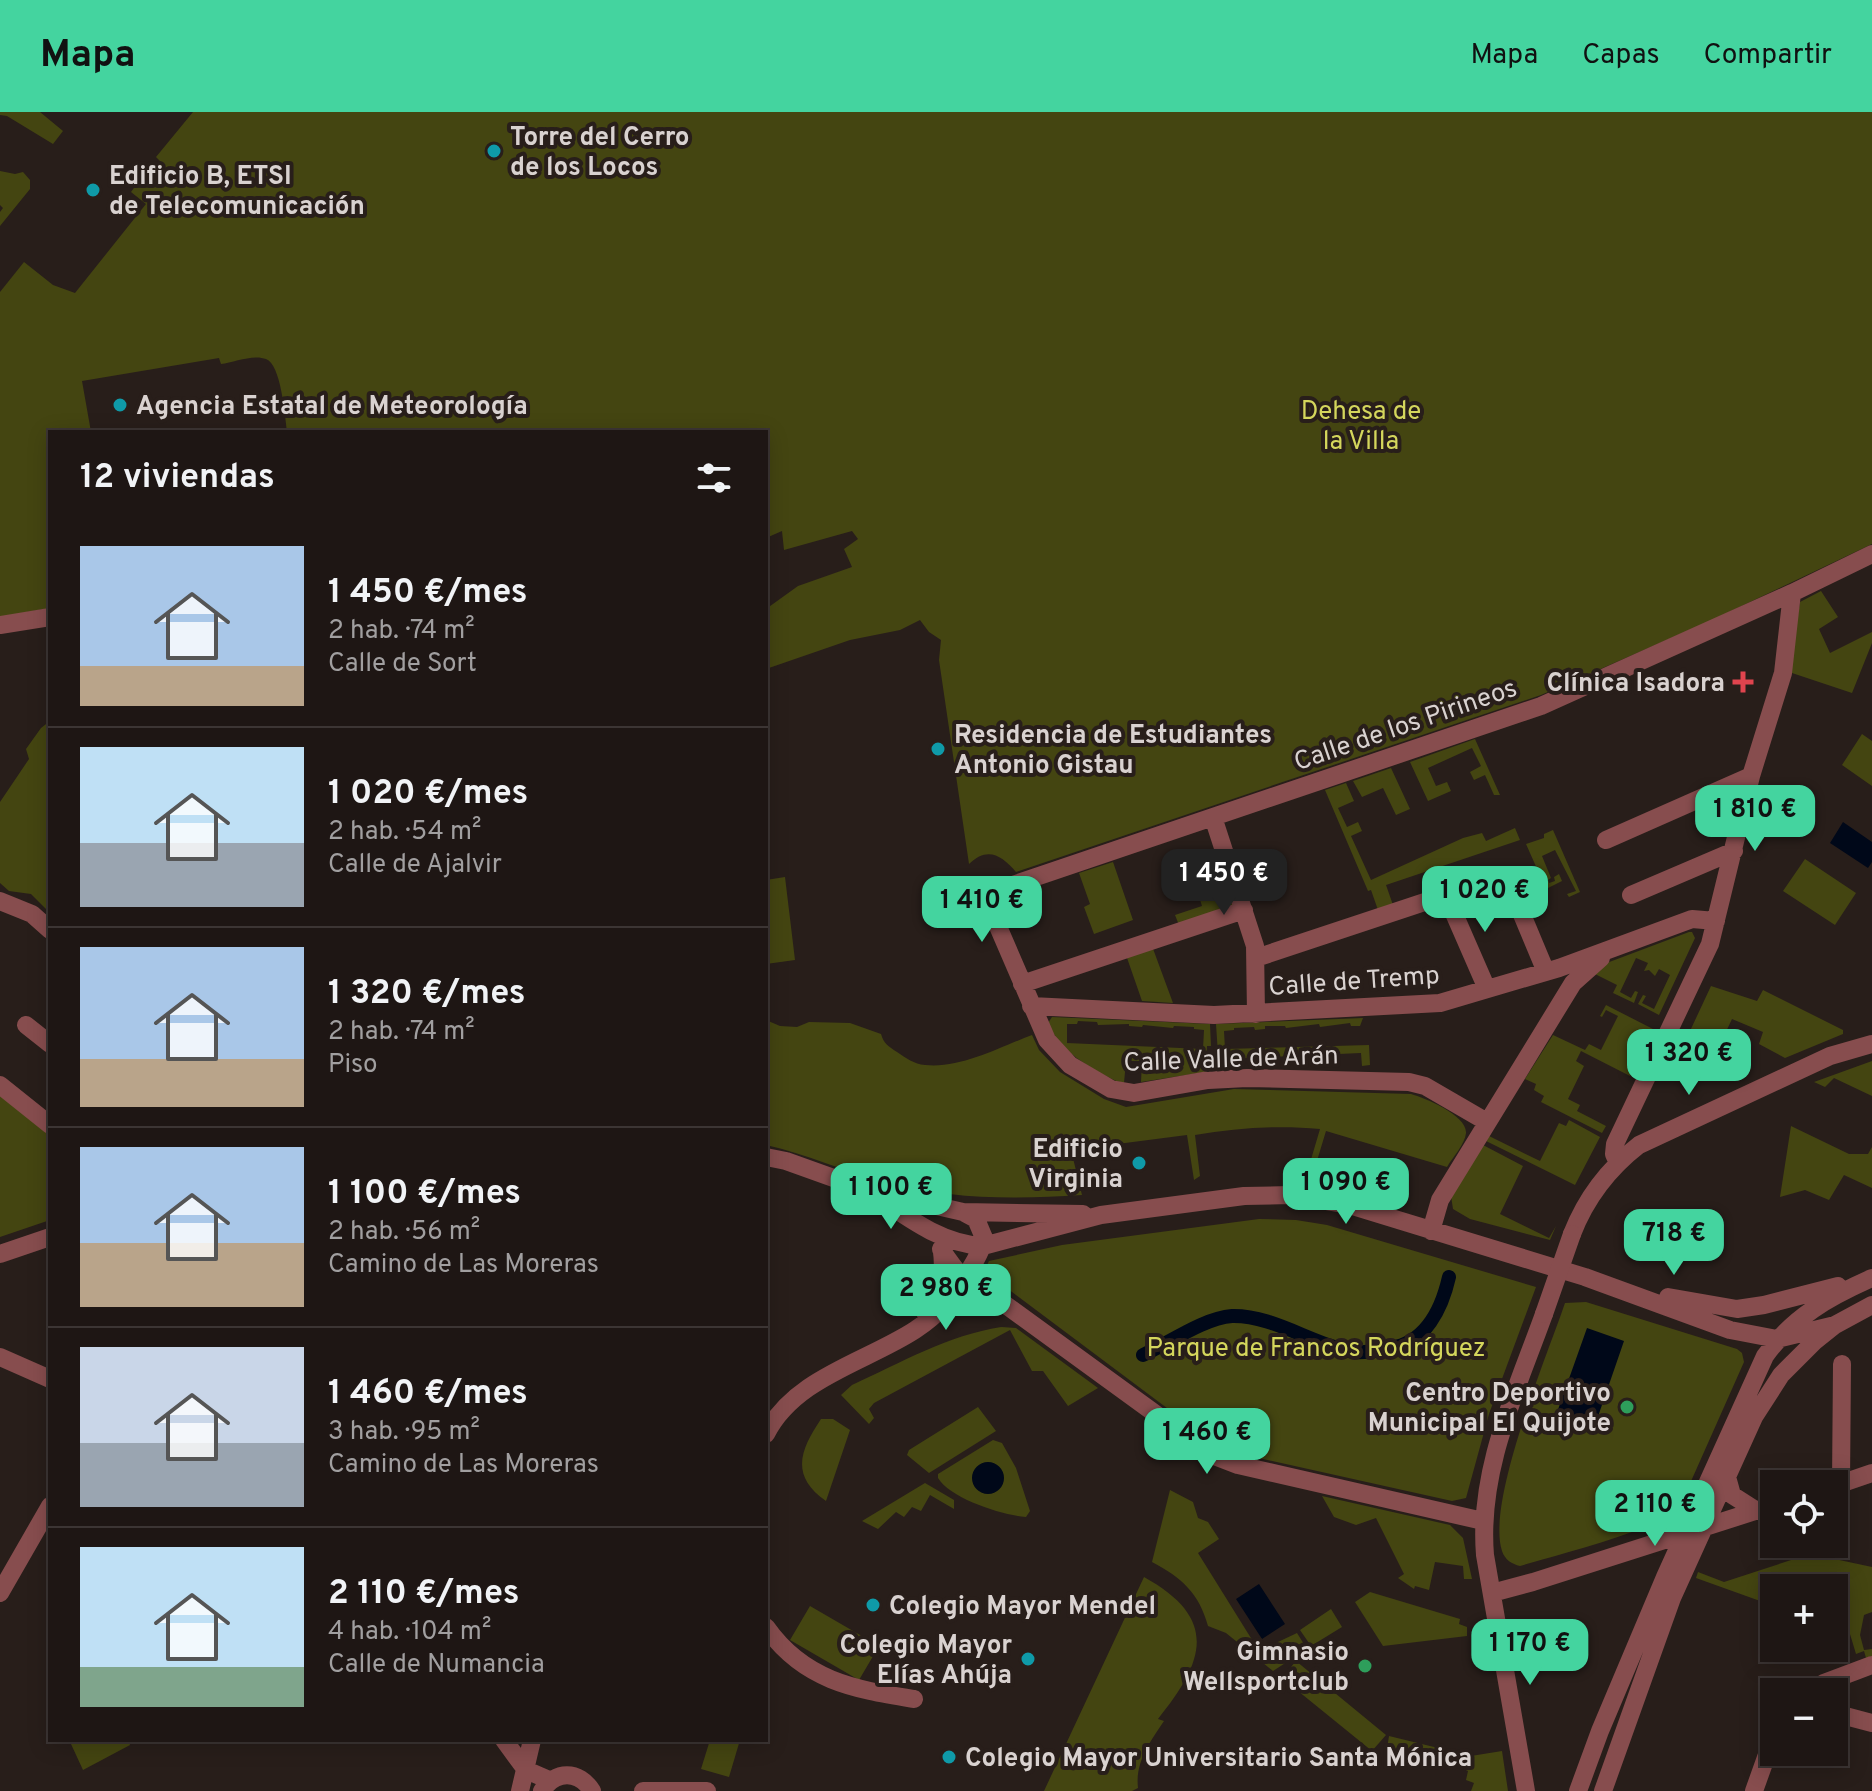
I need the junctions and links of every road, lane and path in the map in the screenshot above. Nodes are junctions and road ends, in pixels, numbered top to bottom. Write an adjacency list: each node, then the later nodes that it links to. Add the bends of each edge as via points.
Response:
1 (1872, 554): 2 (street, Calle de los Pirineos)
2 (1792, 593): 5 (street, via 1783,673); 6 (street, Calle de los Pirineos, via 1541,706)
3 (48, 617): 4 (street)
4 (0, 625)
5 (1751, 776): 7 (street); 8 (street)
6 (1213, 817): 9 (street, Calle de los Pirineos); 13 (street)
7 (1606, 840)
8 (1734, 851): 11 (street); 14 (street)
9 (986, 894): 19 (street, Calle Valle de Arán)
10 (1446, 895): 16 (street); 18 (street, via 1503,877); 20 (street)
11 (1631, 895)
12 (0, 901): 15 (street, via 32,914)
13 (1244, 910): 16 (street); 19 (street)
14 (1716, 921): 17 (street, via 1692,919 1612,949); 30 (street, via 1697,977 1615,1144)
15 (48, 928)
16 (1256, 958): 22 (street)
17 (1572, 971): 18 (street, Calle de Tremp); 27 (street)
18 (1546, 972): 20 (street, Calle de Tremp)
19 (1022, 984): 21 (street, Calle Valle de Arán)
20 (1487, 989): 22 (street, Calle de Tremp, via 1440,1003)
21 (1031, 1006): 22 (street, Calle de Tremp); 27 (street, Calle Valle de Arán, via 1061,1058 1122,1092 1231,1078 1409,1082)
22 (1256, 1014)
23 (26, 1025): 24 (street)
24 (48, 1042)
25 (1872, 1044): 30 (street, via 1830,1056 1690,1120 1639,1145)
26 (0, 1085): 28 (street)
27 (1487, 1122): 34 (street, via 1440,1200)
28 (48, 1123)
29 (768, 1157): 31 (street)
30 (1618, 1163): 59 (street, bridge, via 1593,1192 1572,1234 1499,1440)
31 (867, 1190): 32 (street); 36 (street)
32 (963, 1212): 33 (street); 36 (street, via 946,1219); 37 (street, via 980,1224 984,1238)
33 (1101, 1215): 34 (street, via 1290,1195 1349,1205); 37 (street)
34 (1431, 1231): 39 (street)
35 (48, 1238): 38 (street)
36 (939, 1242): 37 (street, via 969,1245); 41 (street); 46 (street, via 939,1288)
37 (979, 1253): 41 (street); 42 (street, via 978,1276)
38 (0, 1254)
39 (1585, 1277): 40 (street, via 1737,1309); 47 (street, via 1730,1330)
40 (1872, 1278): 47 (street, via 1815,1306)
41 (965, 1279): 42 (street); 43 (street)
42 (988, 1294): 43 (street); 59 (street, via 1225,1461)
43 (950, 1300): 46 (street)
44 (1872, 1305): 45 (street)
45 (1835, 1325): 47 (street); 54 (street, via 1769,1392)
46 (914, 1330): 51 (street, via 804,1391)
47 (1777, 1339): 61 (street, via 1759,1366)
48 (0, 1357): 50 (street)
49 (1842, 1364): 52 (street)
50 (48, 1378)
51 (768, 1431)
52 (1838, 1470)
53 (1872, 1473): 55 (street)
54 (1727, 1477): 56 (street, via 1732,1495); 60 (street)
55 (1848, 1481)
56 (1760, 1506)
57 (48, 1509): 64 (street)
58 (1760, 1510): 60 (street)
59 (1483, 1521): 65 (street)
60 (1704, 1528): 61 (street); 83 (street, via 1672,1598)
61 (1683, 1535): 62 (street); 63 (street)
62 (1624, 1553): 63 (street, via 1653,1561); 65 (street)
63 (1665, 1577): 77 (street)
64 (0, 1593)
65 (1492, 1593): 78 (street)
66 (768, 1629): 69 (street, via 791,1656 827,1679)
67 (1872, 1665): 68 (street)
68 (1837, 1678)
69 (914, 1699)
70 (1848, 1717): 71 (street)
71 (1872, 1723)
72 (509, 1742): 75 (street)
73 (532, 1742): 75 (street)
74 (1763, 1766): 84 (street)
75 (526, 1770): 76 (street); 79 (street)
76 (545, 1786): 80 (street, via 557,1776 576,1776)
77 (1576, 1788)
78 (1529, 1790)
79 (520, 1791)
80 (592, 1791)
81 (643, 1791): 82 (street)
82 (707, 1791)
83 (1603, 1791)
84 (1754, 1791)

